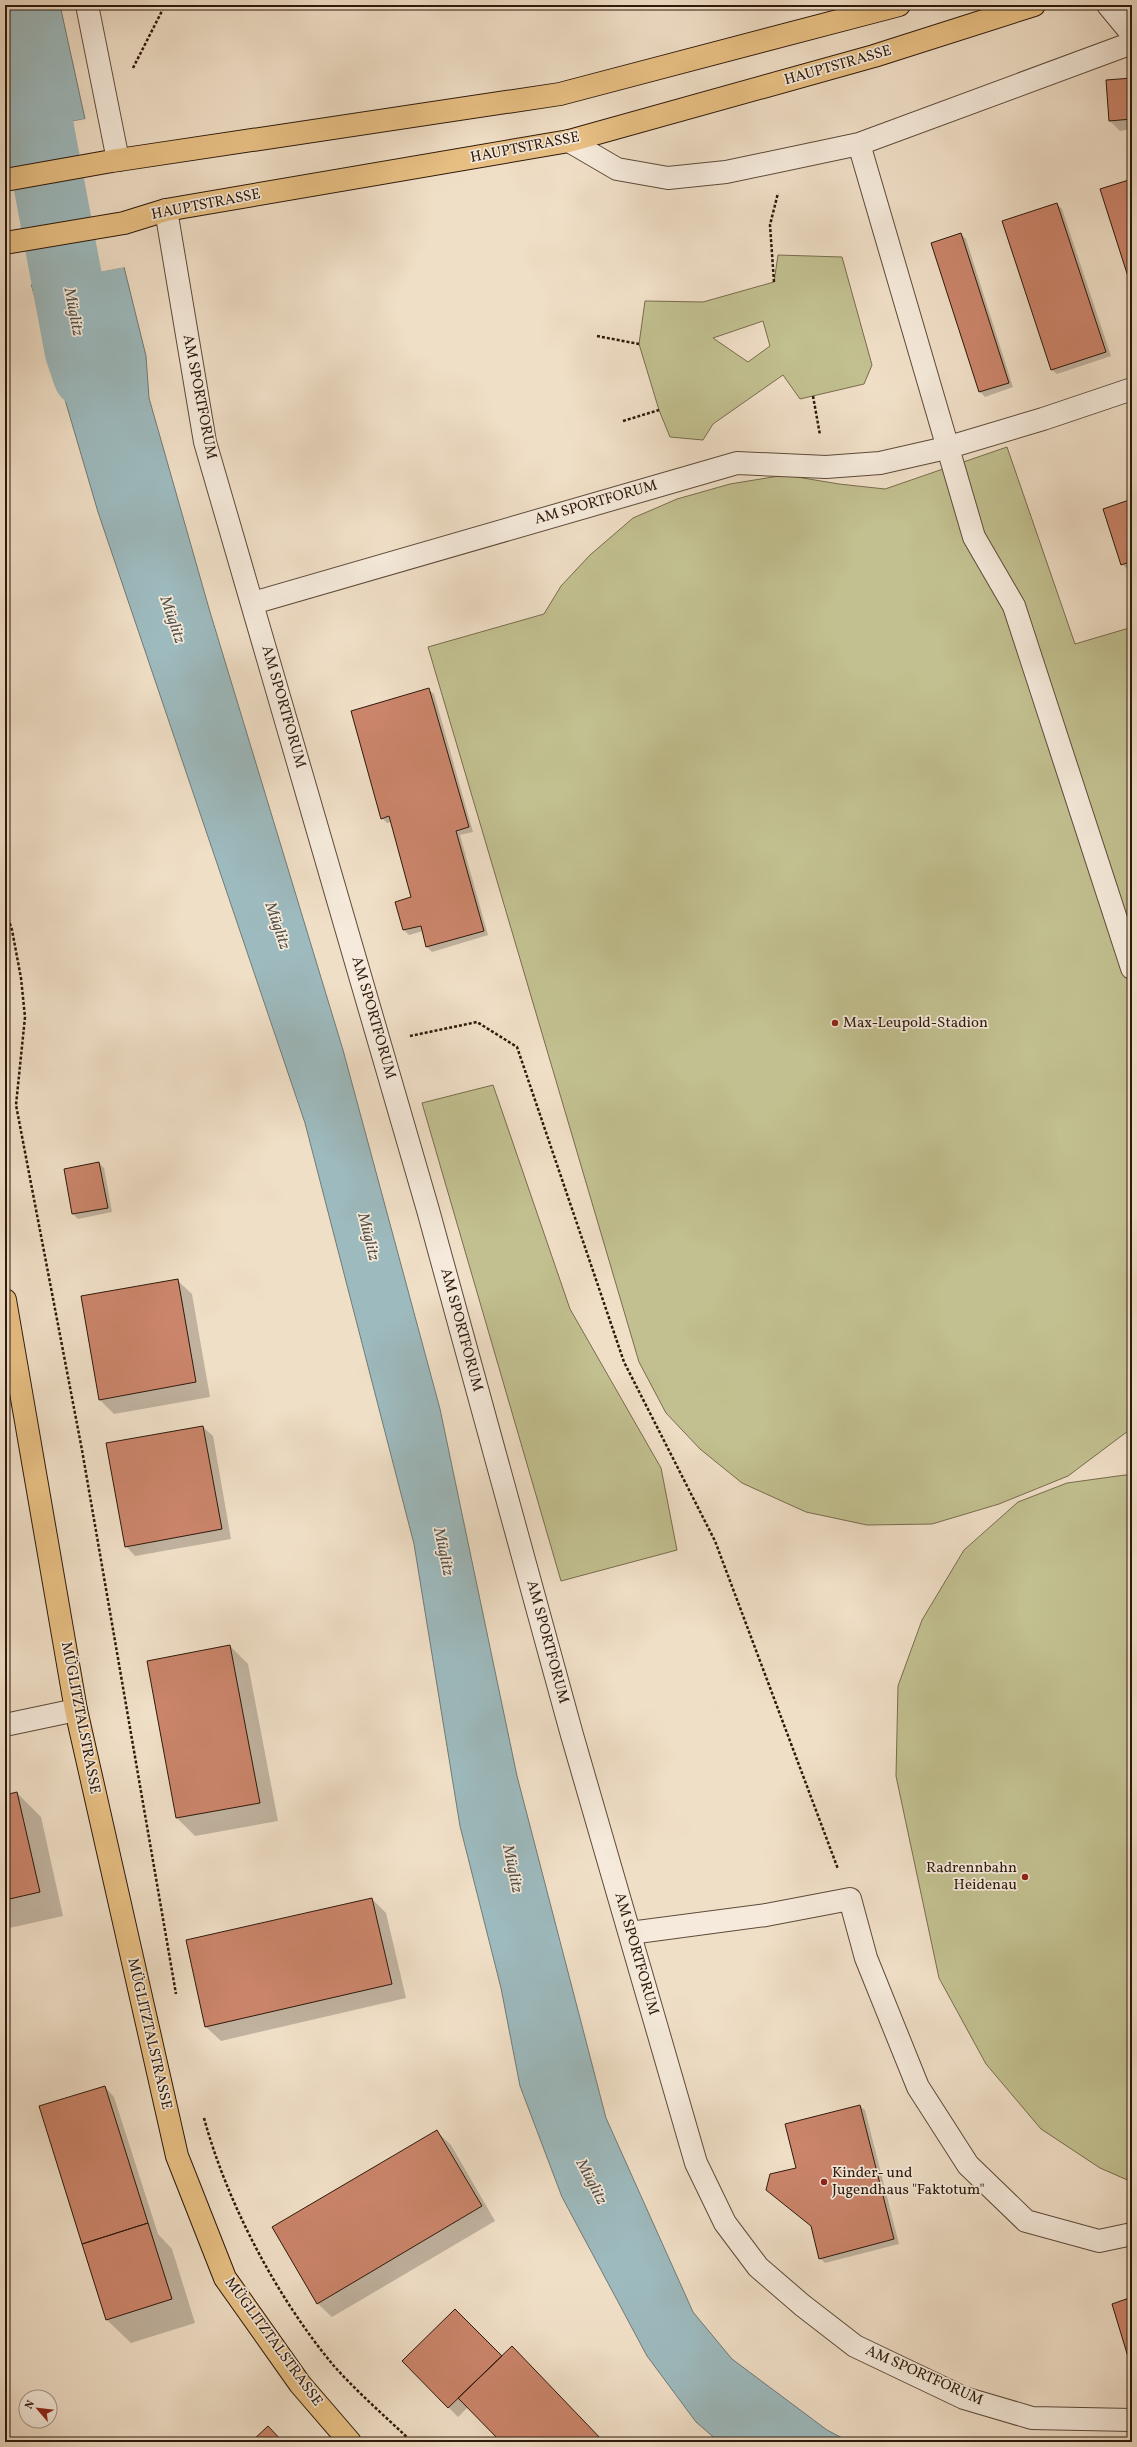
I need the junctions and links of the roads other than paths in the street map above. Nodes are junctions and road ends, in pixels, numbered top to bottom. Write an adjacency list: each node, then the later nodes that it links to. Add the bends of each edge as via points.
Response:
1 (86, 5): 9 (street, via 109,115)
2 (899, 5): 9 (main road, via 560,94)
3 (1034, 5): 7 (main road, HAUPTSTRASSE, via 874,56)
4 (1108, 5): 5 (street)
5 (1132, 34)
6 (1132, 43): 8 (street)
7 (569, 142): 8 (street, via 617,169 668,178 726,172); 11 (main road, HAUPTSTRASSE)
8 (859, 144): 14 (street)
9 (115, 160): 10 (main road)
10 (5, 180)
11 (166, 210): 12 (main road, HAUPTSTRASSE, via 124,223); 15 (street, AM SPORTFORUM, via 205,442)
12 (5, 243)
13 (1132, 389): 14 (street, AM SPORTFORUM)
14 (946, 448): 15 (street, AM SPORTFORUM, via 880,463 826,467 738,463); 16 (street, via 974,537 1014,606)
15 (253, 603): 20 (street, AM SPORTFORUM, via 380,1043 572,1735)
16 (1132, 968)
17 (5, 1300): 18 (main road, MÜGLITZTALSTRASSE)
18 (76, 1710): 19 (street); 23 (main road, MÜGLITZTALSTRASSE, via 177,2156 225,2278 300,2384)
19 (5, 1725)
20 (630, 1933): 21 (street, via 766,1915 850,1899 866,1958 918,2087 968,2165 1026,2221 1099,2241); 22 (street, AM SPORTFORUM, via 696,2163 725,2223 758,2267 855,2346 964,2398 1032,2418)
21 (1132, 2234)
22 (1132, 2420)
23 (350, 2442)

